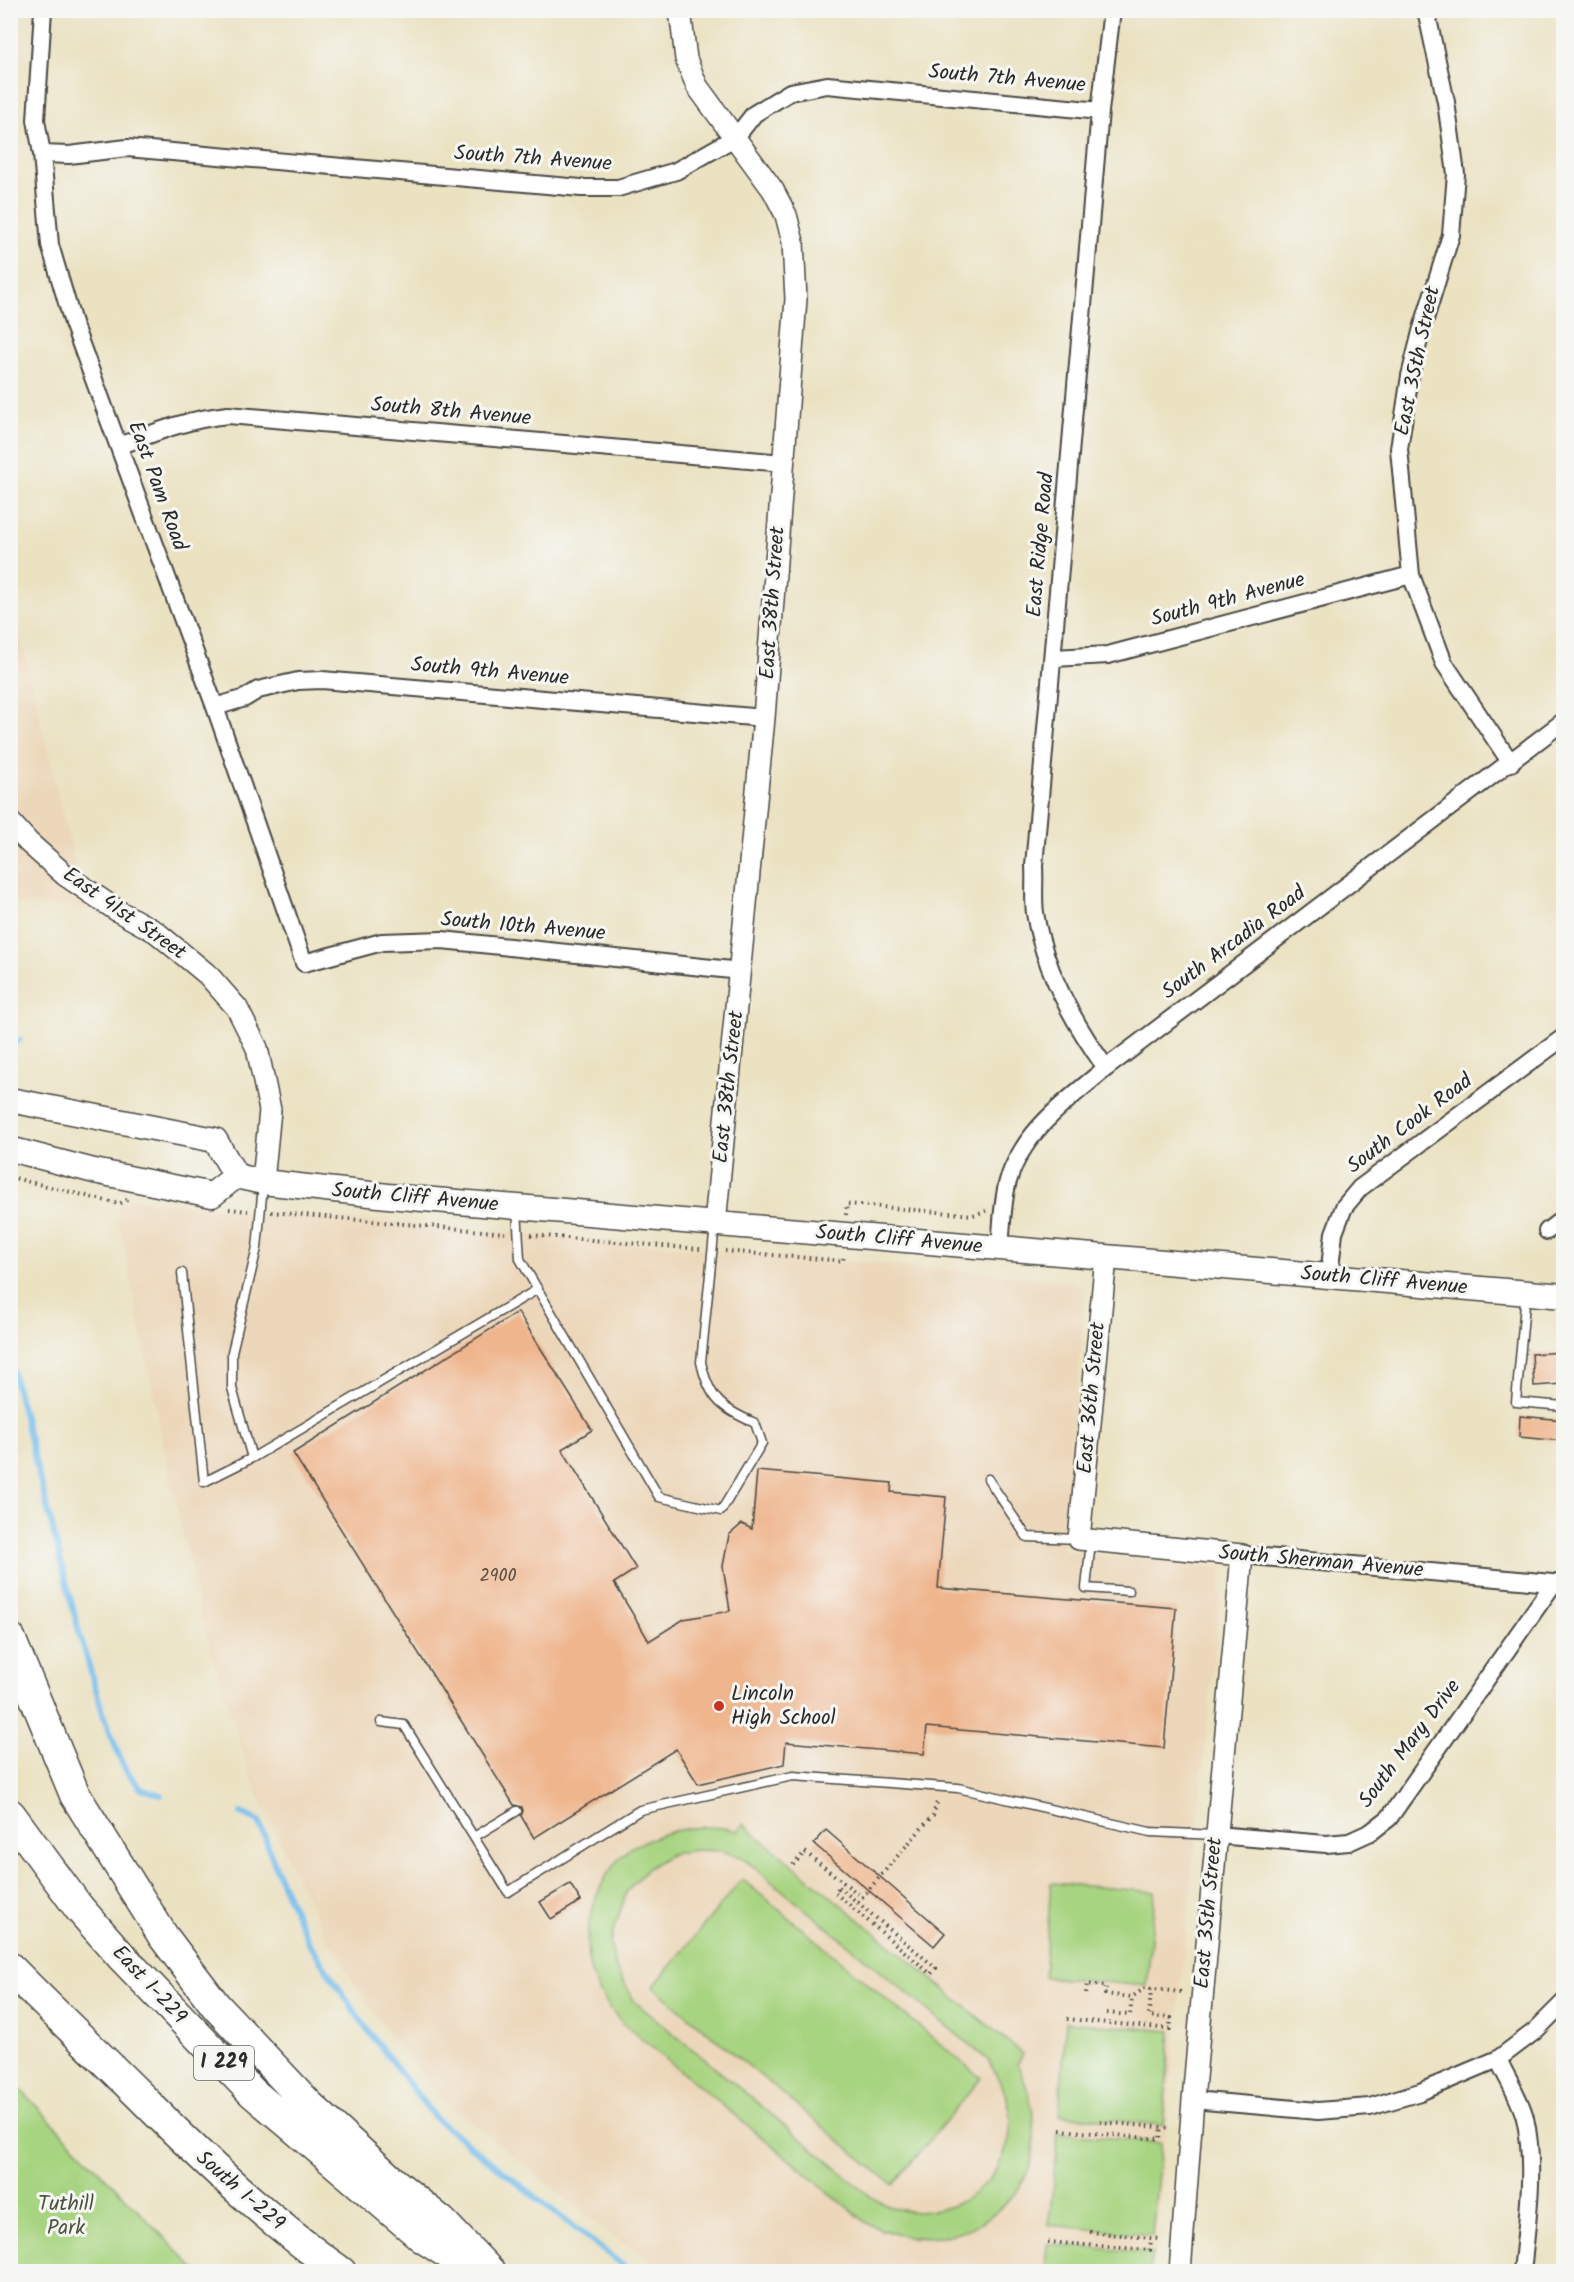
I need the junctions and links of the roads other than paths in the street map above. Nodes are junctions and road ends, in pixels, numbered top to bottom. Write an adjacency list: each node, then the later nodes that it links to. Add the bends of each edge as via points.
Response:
1 (43, 10): 7 (street, East Pam Road, via 36,120)
2 (680, 10): 6 (street, East 38th Street, via 686,59 697,86)
3 (1112, 10): 5 (street, East Ridge Road)
4 (1426, 10): 10 (street, East 35th Street, via 1446,102 1456,174 1451,235 1420,332 1400,449)
5 (1100, 111): 6 (street, South 7th Avenue, via 827,85 790,92 754,114); 11 (street, East Ridge Road)
6 (736, 137): 7 (street, South 7th Avenue, via 676,171 618,188 581,188 127,148); 9 (street, East 38th Street, via 773,190 794,242 796,299)
7 (42, 154): 8 (street, East Pam Road, via 50,245 73,322)
8 (119, 446): 9 (street, South 8th Avenue, via 198,418 228,416); 12 (street, East Pam Road)
9 (784, 463): 13 (street, East 38th Street)
10 (1411, 575): 11 (street, South 9th Avenue, via 1108,655); 15 (street, East 35th Street, via 1444,663)
11 (1054, 658): 20 (street, East Ridge Road, via 1034,866 1035,912 1060,993 1080,1032)
12 (215, 707): 13 (street, South 9th Avenue, via 258,690 322,680); 17 (street, East Pam Road)
13 (764, 718): 18 (street, East 38th Street)
14 (1563, 721): 15 (street, South Arcadia Road)
15 (1511, 763): 20 (street, South Arcadia Road)
16 (10, 822): 24 (street, East 41st Street, via 65,874 156,932 208,975 237,1008 257,1048 270,1110)
17 (304, 963): 18 (street, South 10th Avenue, via 382,942 442,940)
18 (741, 971): 27 (street, East 38th Street)
19 (1563, 1037): 32 (street, South Cook Road, via 1360,1188 1344,1207 1334,1233)
20 (1106, 1068): 29 (street, South Arcadia Road, via 1046,1119 1026,1143 1008,1181)
21 (10, 1100): 23 (main road, via 215,1140)
22 (10, 1149): 23 (main road, via 94,1172 212,1195)
23 (236, 1176): 24 (main road, South Cliff Avenue)
24 (263, 1182): 25 (main road, South Cliff Avenue); 37 (lane, via 257,1248 232,1352 232,1388)
25 (517, 1207): 27 (main road, South Cliff Avenue); 33 (lane, via 520,1259)
26 (1563, 1218): 28 (street)
27 (715, 1224): 29 (main road, South Cliff Avenue); 33 (lane, via 701,1362 706,1384 731,1412 755,1423 762,1443 721,1511 660,1497)
28 (1547, 1231)
29 (1000, 1249): 30 (main road, South Cliff Avenue)
30 (1106, 1257): 32 (main road, South Cliff Avenue); 39 (street, East 36th Street)
31 (182, 1273): 37 (lane, via 204,1482)
32 (1329, 1276): 34 (main road, South Cliff Avenue)
33 (538, 1289): 37 (lane)
34 (1526, 1293): 35 (main road, South Cliff Avenue); 36 (lane, via 1516,1402)
35 (1563, 1296)
36 (1563, 1406)
37 (252, 1458)
38 (988, 1479): 39 (lane, via 1027,1537)
39 (1085, 1540): 40 (street, South Sherman Avenue); 42 (lane, via 1086,1588)
40 (1242, 1555): 41 (street, South Sherman Avenue); 47 (street, East 35th Street)
41 (1559, 1584): 47 (street, South Mary Drive, via 1389,1818 1371,1832 1349,1842 1326,1844)
42 (1129, 1591)
43 (10, 1638): 57 (highway, via 75,1795 163,1936 216,2006 309,2105 441,2221)
44 (381, 1722): 48 (lane, via 404,1725)
45 (517, 1811): 48 (lane)
46 (10, 1814): 56 (highway, East I-229 / I 229, via 79,1908 253,2094 422,2237)
47 (1216, 1835): 48 (lane, via 1150,1832 958,1788 793,1776 640,1810 508,1892); 53 (street, East 35th Street)
48 (474, 1837)
49 (10, 1945): 54 (highway, via 81,2032)
50 (10, 1968): 54 (highway)
51 (1563, 2002): 52 (street, via 1535,2031)
52 (1498, 2059): 53 (street, via 1420,2092 1370,2107 1318,2111); 59 (street, via 1525,2117 1529,2153)
53 (1192, 2100): 58 (street, East 35th Street)
54 (146, 2102): 55 (highway, South I-229, via 222,2177)
55 (341, 2271)
56 (477, 2271)
57 (490, 2271)
58 (1180, 2271)
59 (1522, 2271)

